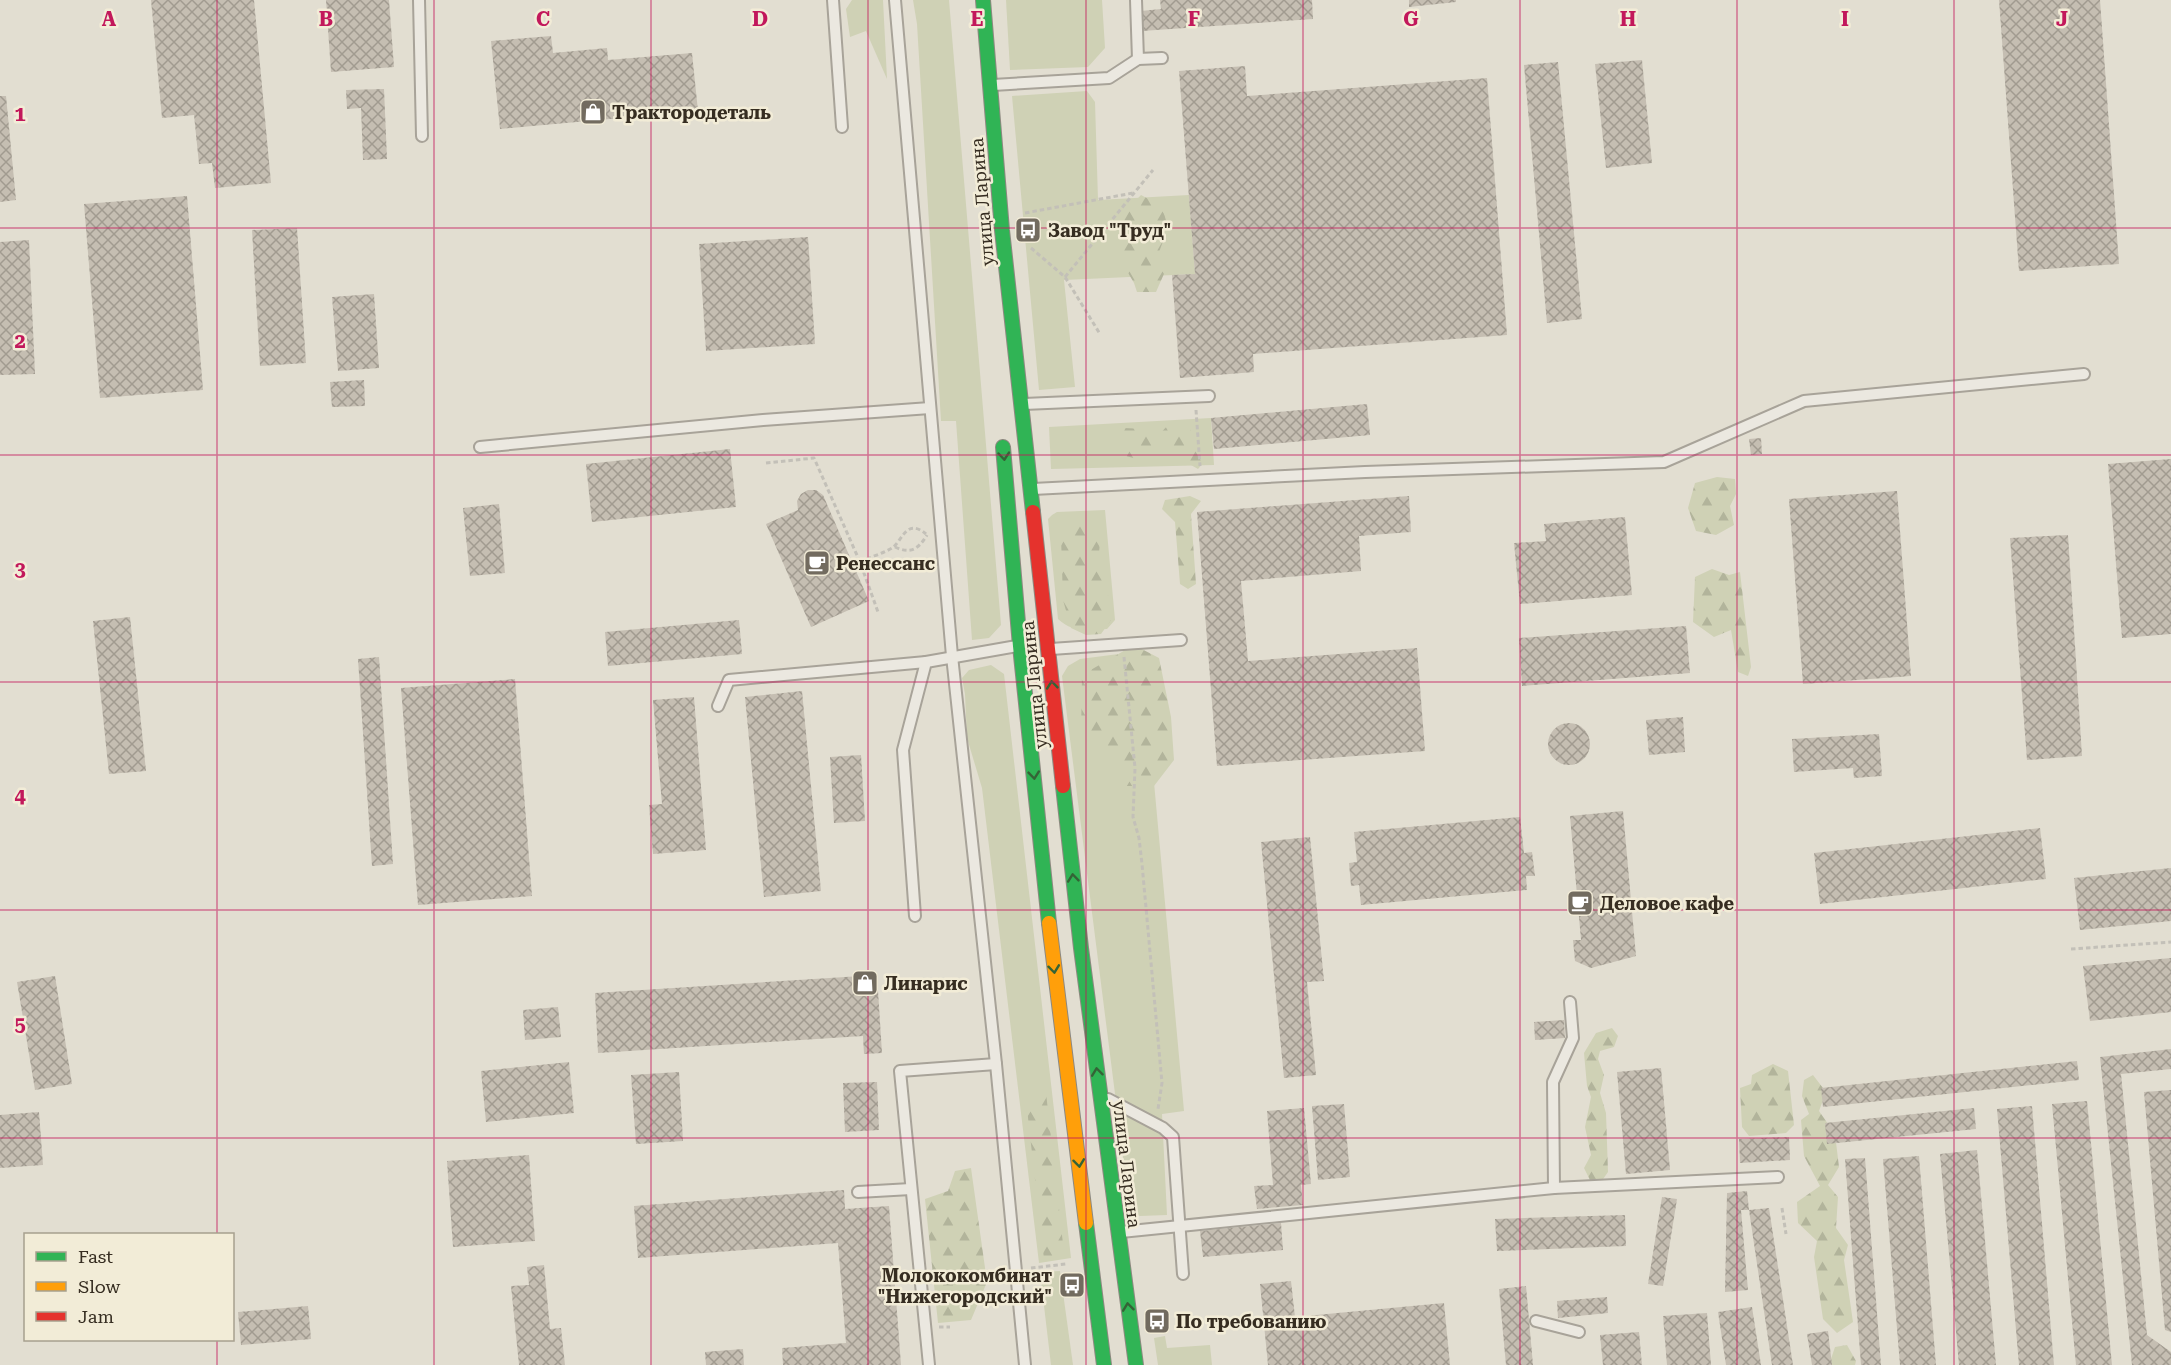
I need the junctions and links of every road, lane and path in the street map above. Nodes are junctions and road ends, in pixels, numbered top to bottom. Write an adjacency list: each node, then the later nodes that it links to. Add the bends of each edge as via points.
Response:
1 (419, 0): 10 (lane)
2 (833, 0): 9 (lane)
3 (895, 0): 21 (lane)
4 (983, 0): 8 (main road, улица Ларина)
5 (1136, 0): 7 (lane)
6 (1162, 58): 7 (lane)
7 (1138, 59): 8 (lane, via 1108,78)
8 (990, 85): 20 (main road, улица Ларина)
9 (842, 127)
10 (422, 136)
11 (1153, 170): 12 (path)
12 (1134, 193): 13 (path); 15 (path)
13 (1017, 215)
14 (1029, 246): 15 (path)
15 (1065, 277): 16 (path)
16 (1100, 334)
17 (2084, 374): 25 (lane, via 1804,401 1664,462)
18 (1209, 396): 19 (lane)
19 (1195, 397): 20 (lane); 25 (path)
20 (1021, 405): 26 (main road, улица Ларина)
21 (930, 408): 23 (lane); 37 (lane)
22 (1002, 435): 35 (main road, улица Ларина, one-way to 35)
23 (480, 447)
24 (766, 463): 31 (path, via 814,458)
25 (1201, 480): 26 (lane)
26 (1030, 489): 36 (main road, улица Ларина)
27 (929, 524): 28 (path)
28 (927, 535): 29 (path); 30 (path, via 915,550 907,552); 30 (path, via 921,530 906,531)
29 (929, 541)
30 (894, 547): 31 (path)
31 (860, 562): 32 (path)
32 (878, 612)
33 (1181, 640): 34 (lane)
34 (1122, 644): 36 (lane); 46 (path, via 1135,768 1132,817 1142,864 1162,1083)
35 (1020, 646): 37 (lane); 64 (main road, улица Ларина, one-way to 64, via 1054,963)
36 (1048, 650): 45 (main road, улица Ларина, one-way to 36)
37 (952, 656): 38 (lane); 44 (lane)
38 (926, 662): 39 (lane, via 729,680); 40 (lane, via 903,750)
39 (717, 706)
40 (915, 916)
41 (2171, 942): 42 (path)
42 (2071, 949)
43 (1570, 1002): 48 (lane, via 1573,1038 1553,1082)
44 (996, 1064): 49 (lane, via 900,1071); 63 (lane)
45 (1100, 1094): 46 (lane); 53 (main road, улица Ларина)
46 (1156, 1125): 52 (lane, via 1173,1137)
47 (1778, 1177): 48 (lane)
48 (1554, 1188): 52 (lane)
49 (911, 1189): 50 (lane); 62 (lane)
50 (858, 1192)
51 (1782, 1208): 54 (path)
52 (1179, 1226): 53 (lane); 57 (lane)
53 (1118, 1232): 65 (main road, улица Ларина, one-way to 53)
54 (1786, 1234)
55 (1056, 1266): 56 (path)
56 (1028, 1269)
57 (1184, 1274)
58 (998, 1294): 59 (path)
59 (935, 1298)
60 (1536, 1321): 61 (lane)
61 (1579, 1332)
62 (929, 1365)
63 (1025, 1365)
64 (1104, 1365)
65 (1136, 1365)

